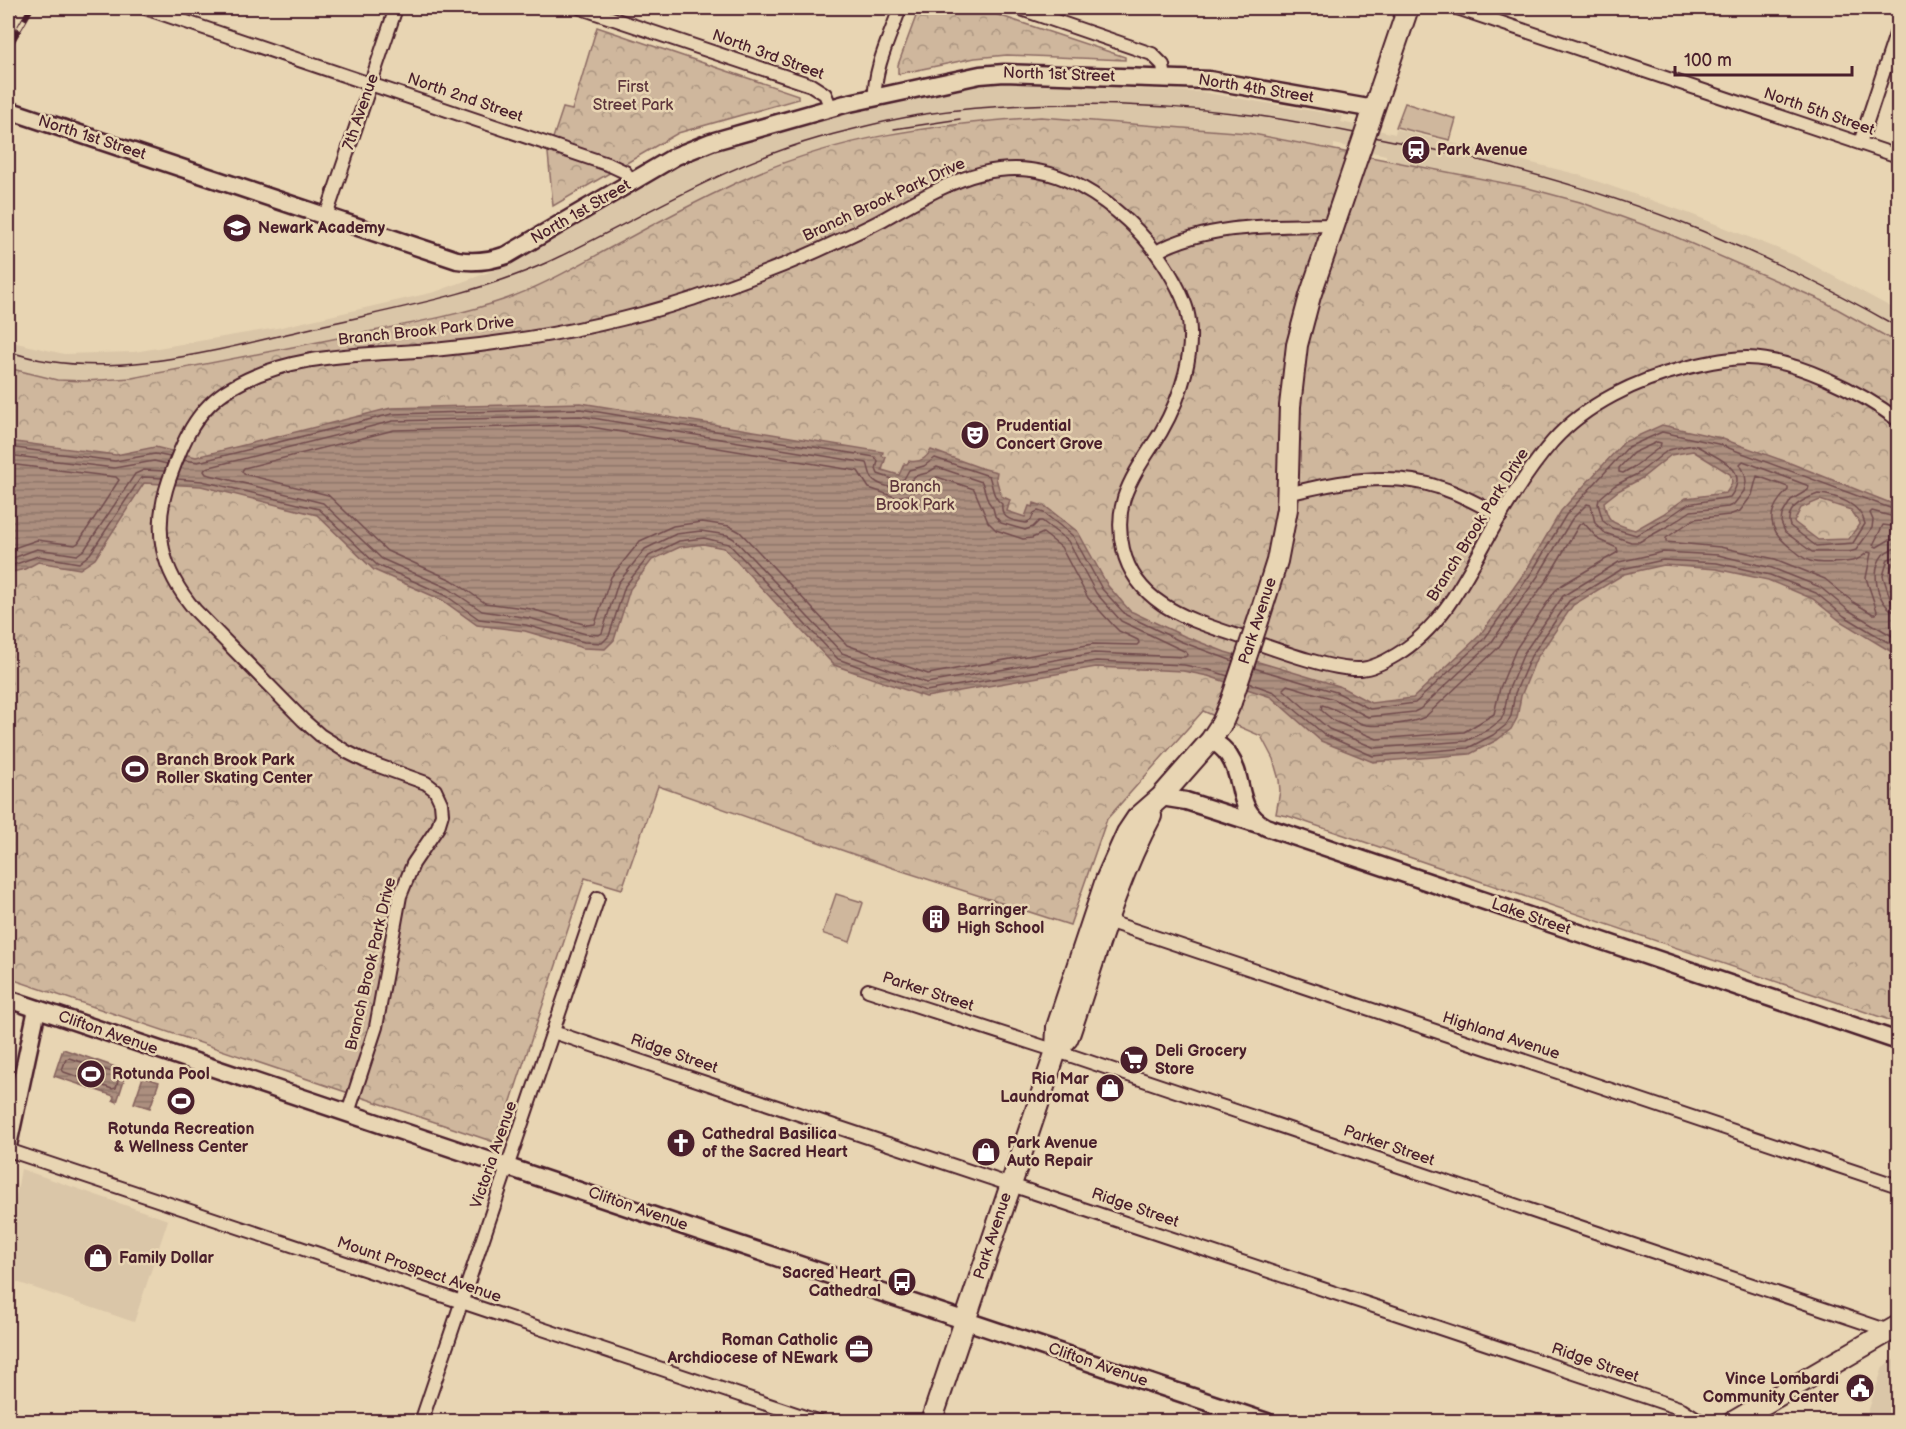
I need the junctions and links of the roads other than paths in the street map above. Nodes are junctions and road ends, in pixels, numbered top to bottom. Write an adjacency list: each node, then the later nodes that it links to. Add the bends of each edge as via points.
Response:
1 (145, 8): 12 (street, North 2nd Street)
2 (396, 8): 12 (street, 7th Avenue)
3 (581, 8): 14 (street, North 3rd Street, via 811,85 825,94)
4 (900, 8): 13 (street, via 877,74)
5 (1018, 8): 11 (street, via 1152,54 1163,65)
6 (1408, 8): 16 (main road, Park Avenue)
7 (1457, 8): 17 (street, North 5th Street)
8 (1893, 8): 9 (street)
9 (1899, 9)
10 (1899, 28): 17 (street)
11 (1166, 79): 13 (main road, North 1st Street, via 997,73); 16 (main road, North 4th Street, via 1209,80)
12 (370, 84): 19 (street, North 2nd Street, via 610,165 625,172); 20 (street, 7th Avenue)
13 (875, 98): 14 (main road, North 1st Street)
14 (831, 108): 19 (main road, North 1st Street, via 701,145)
15 (8, 110): 20 (main road, North 1st Street)
16 (1372, 115): 21 (main road, Park Avenue, bridge)
17 (1860, 143): 18 (street, North 5th Street)
18 (1899, 156)
19 (632, 182): 20 (main road, North 1st Street, via 507,255 486,261 457,260)
20 (326, 216)
21 (1333, 225): 22 (street, via 1267,226 1208,233); 24 (main road, Park Avenue, via 1307,304 1294,360)
22 (1156, 252): 25 (street, Branch Brook Park Drive, via 1176,284 1186,310 1190,334 1187,360 1169,416 1127,491 1120,525 1130,571 1137,583 1156,599 1182,615 1220,630 1319,662 1365,669 1399,653 1432,626 1457,592); 37 (street, Branch Brook Park Drive, via 1119,214 1074,183 1034,170 990,171 944,186 813,253 672,305 530,337 325,358 279,368 240,383 199,416 186,438 164,499 160,523 163,554 182,595 320,735 365,761 426,783 441,803 438,828 413,864 400,896 376,1027)
23 (1899, 420): 25 (street, Branch Brook Park Drive, via 1845,388 1783,364 1750,358 1705,363 1645,381 1576,420 1538,460)
24 (1288, 494): 25 (street, via 1369,479 1408,481 1442,488); 26 (main road, Park Avenue, bridge, via 1285,526 1259,618 1231,702)
25 (1501, 516)
26 (1211, 740): 27 (main road, Park Avenue); 28 (main road, Lake Street, via 1232,761 1248,812)
27 (1161, 797): 28 (main road, via 1186,801); 30 (main road, Park Avenue)
28 (1266, 827): 35 (main road, Lake Street)
29 (598, 898): 34 (street, Victoria Avenue)
30 (1101, 919): 36 (main road, Park Avenue, via 1057,1027); 42 (street, Highland Avenue)
31 (868, 990): 36 (street, Parker Street)
32 (8, 999): 33 (main road, Clifton Avenue)
33 (37, 1009): 37 (main road, Clifton Avenue); 38 (main road)
34 (553, 1032): 40 (street, Victoria Avenue); 41 (street, Ridge Street)
35 (1899, 1041)
36 (1056, 1051): 41 (main road, Park Avenue); 45 (street, Parker Street)
37 (348, 1113): 40 (main road, Clifton Avenue)
38 (8, 1144)
39 (8, 1150): 43 (street, Mount Prospect Avenue)
40 (508, 1166): 43 (street, Victoria Avenue); 44 (main road, Clifton Avenue)
41 (1011, 1184): 44 (main road, Park Avenue); 51 (street, Ridge Street, via 1682,1409)
42 (1899, 1186)
43 (462, 1302): 47 (street, Victoria Avenue); 48 (street, Mount Prospect Avenue)
44 (966, 1320): 49 (main road, Park Avenue); 50 (main road, Clifton Avenue)
45 (1895, 1331): 46 (main road)
46 (1741, 1420)
47 (422, 1422)
48 (820, 1422)
49 (931, 1422)
50 (1267, 1422)
51 (1702, 1422)

